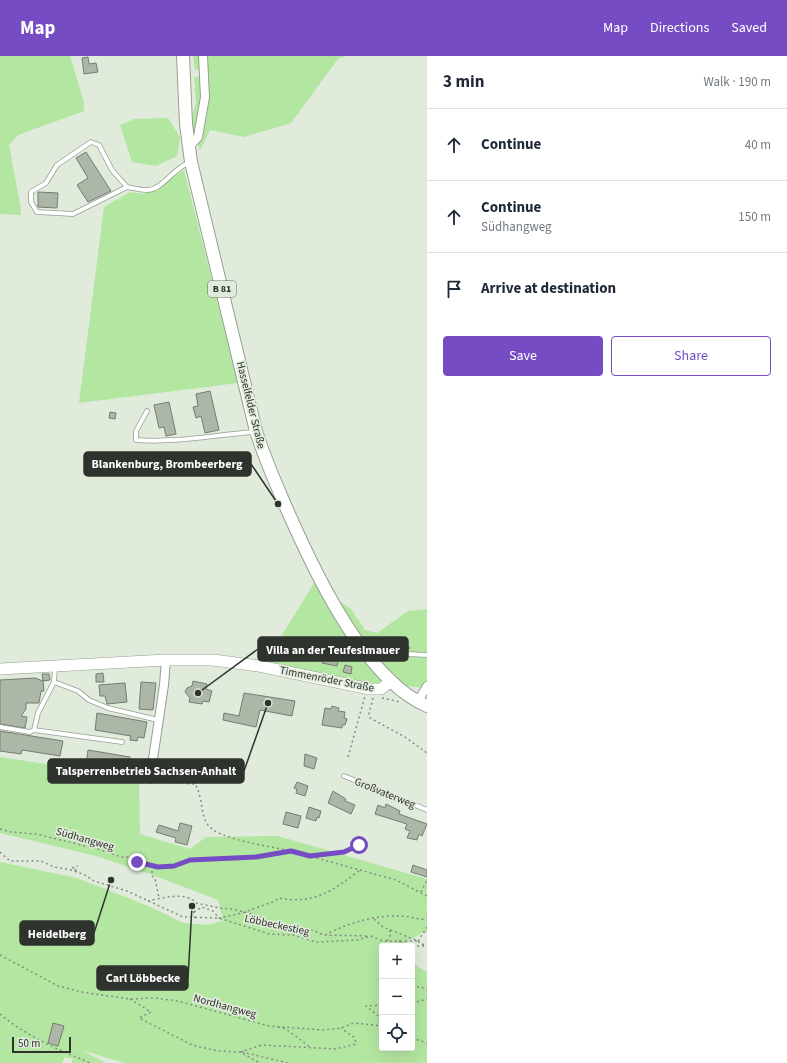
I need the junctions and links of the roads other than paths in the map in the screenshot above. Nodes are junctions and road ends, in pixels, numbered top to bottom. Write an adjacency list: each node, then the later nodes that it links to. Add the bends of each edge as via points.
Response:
1 (183, 56): 3 (main road, Hasselfelder Straße / B 81)
2 (203, 56): 3 (street, via 205,97 198,137)
3 (189, 147): 4 (main road, Hasselfelder Straße / B 81)
4 (191, 162): 5 (lane, via 182,165 165,182 148,191); 7 (main road, Hasselfelder Straße / B 81)
5 (127, 187): 5 (lane, via 112,170 99,145 91,142 57,165 46,183 30,192 31,202 37,212 73,214)
6 (148, 411): 7 (lane, via 136,431 136,440 184,441)
7 (256, 431): 13 (main road, Hasselfelder Straße / B 81, via 270,472 318,574 355,637)
8 (407, 654): 9 (lane)
9 (427, 655)
10 (166, 660): 11 (main road, Timmenröder Straße); 13 (main road, Timmenröder Straße, via 239,662 370,689 381,689); 17 (street)
11 (54, 666): 12 (main road, Timmenröder Straße); 14 (lane)
12 (0, 669)
13 (391, 681): 16 (main road, Hasselfelder Straße / B 81)
14 (54, 682): 17 (lane, via 78,691 89,700 108,708); 19 (lane, via 38,713)
15 (427, 686): 16 (street)
16 (417, 703)
17 (158, 720): 22 (street)
18 (0, 727): 19 (lane, via 30,732)
19 (34, 730): 20 (lane)
20 (122, 742)
21 (344, 776): 23 (lane, Großvaterweg)
22 (150, 780)
23 (427, 810)

